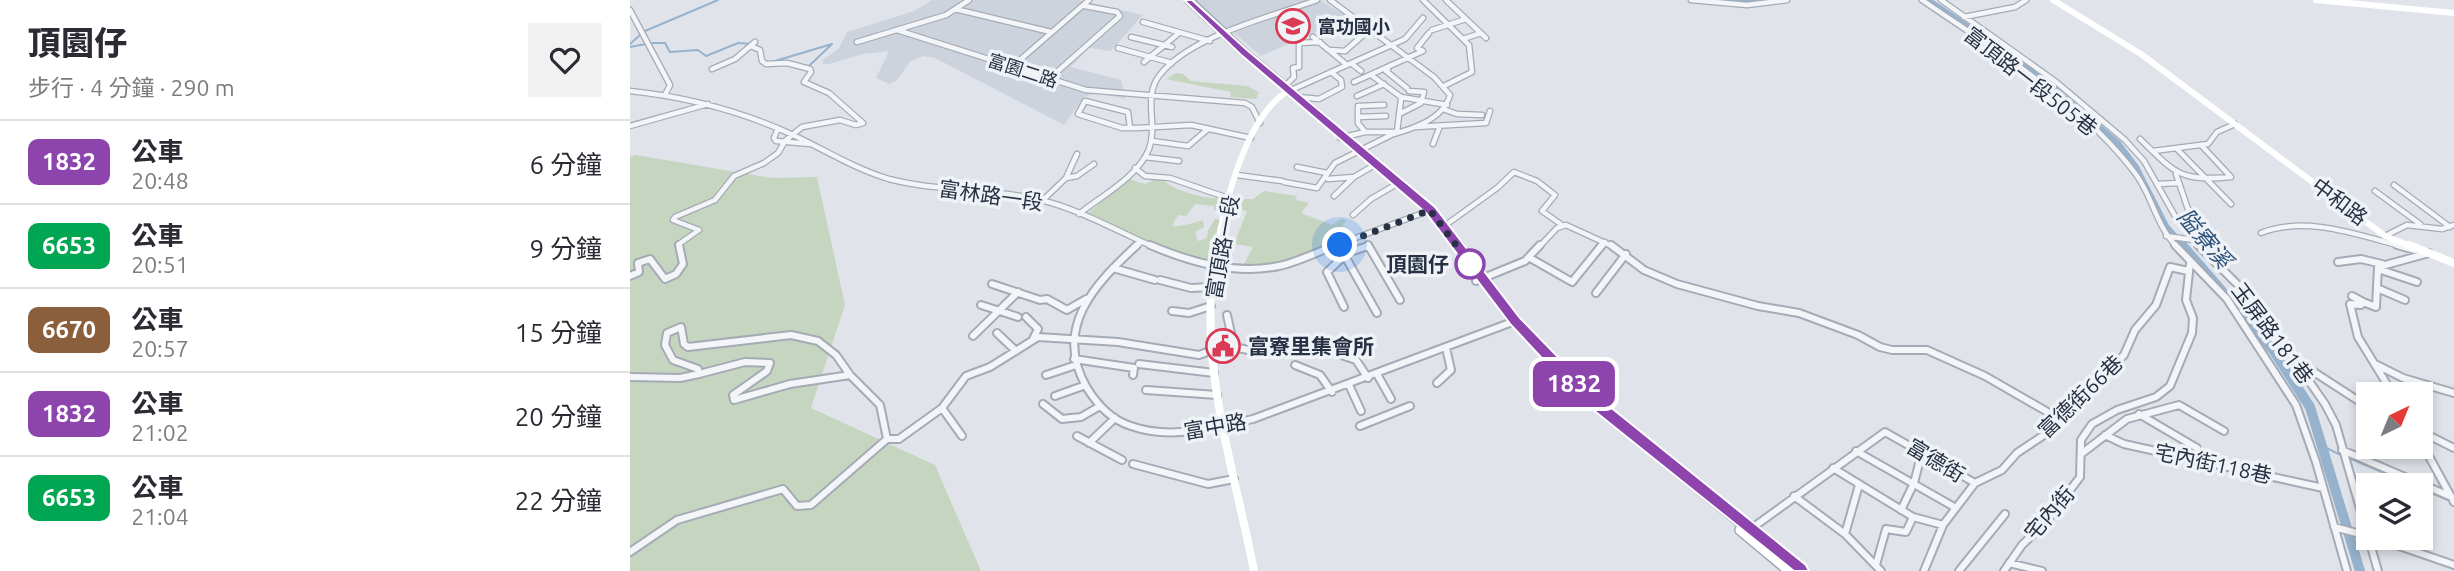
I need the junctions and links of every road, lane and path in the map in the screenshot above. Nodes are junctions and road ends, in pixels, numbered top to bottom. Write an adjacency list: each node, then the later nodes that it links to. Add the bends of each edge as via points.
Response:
1 (970, 0): 18 (street)
2 (1089, 0): 17 (street)
3 (1183, 0): 32 (main road)
4 (1189, 0): 32 (main road)
5 (1317, 0): 32 (street)
6 (1330, 0): 26 (street)
7 (1422, 0): 16 (street); 25 (street)
8 (1446, 0): 23 (street)
9 (1691, 0): 10 (street, via 1747,5)
10 (1787, 0)
11 (1922, 0): 130 (street, 富頂路一段505巷, via 2022,69 2090,124 2136,174)
12 (1941, 0): 21 (street, 玉屏路181巷)
13 (2026, 0): 21 (street, via 2015,7)
14 (2053, 0): 77 (street, 中和路, via 2141,54)
15 (2316, 0): 20 (street)
16 (1415, 3)
17 (1086, 6): 28 (street); 55 (street, via 1121,16)
18 (955, 9): 27 (street); 28 (street)
19 (630, 10): 62 (street, via 670,85)
20 (2454, 13)
21 (1964, 17): 113 (street, 玉屏路181巷, via 2090,109 2144,161)
22 (1423, 18): 41 (street, 富頂路一段, via 1405,39)
23 (1466, 19): 25 (street); 31 (street)
24 (1143, 22): 30 (street)
25 (1449, 25): 29 (street); 36 (street)
26 (1370, 29): 41 (street); 44 (street, via 1345,51)
27 (897, 30): 38 (street); 50 (street, 富園二路)
28 (1051, 32): 50 (street)
29 (1431, 32): 46 (street, via 1417,48 1423,51)
30 (1179, 33): 37 (street); 40 (street)
31 (1481, 33): 35 (street); 36 (street)
32 (1223, 36): 37 (street); 61 (main road)
33 (1131, 37): 40 (street)
34 (1313, 37): 39 (street)
35 (1486, 38)
36 (1464, 39): 58 (street, via 1472,72)
37 (1210, 41): 48 (street)
38 (857, 42)
39 (1320, 42): 44 (street); 61 (street, via 1299,43 1299,67 1293,68)
40 (1165, 45): 42 (street); 45 (street)
41 (1392, 46): 46 (street); 49 (street, 富頂路一段)
42 (1172, 47)
43 (1118, 48): 45 (street)
44 (1329, 50): 49 (street)
45 (1151, 57): 47 (street); 48 (street)
46 (1409, 58): 54 (street); 58 (street); 60 (street, via 1386,71)
47 (1144, 62)
48 (1172, 62): 63 (street, via 1159,75)
49 (1350, 65): 52 (street); 53 (street, 富頂路一段)
50 (1013, 66): 55 (street, 富園二路)
51 (712, 69): 86 (street, via 753,44 766,64 810,69 804,82 820,85 863,123 827,121 802,127)
52 (1361, 71)
53 (1331, 72): 61 (street, 富頂路一段); 61 (street, via 1342,87 1318,99)
54 (1371, 75): 56 (street); 57 (street)
55 (1049, 79): 63 (street, 富園二路, via 1099,92)
56 (1354, 82)
57 (1384, 84): 64 (street); 66 (street, via 1401,97)
58 (1444, 86): 69 (street, via 1450,95)
59 (630, 90): 62 (street, 富林路一段)
60 (1408, 90): 66 (street, via 1424,92)
61 (1290, 91): 75 (street, 富頂路一段, via 1277,97); 89 (main road)
62 (665, 94): 67 (street, 富林路一段)
63 (1151, 94): 75 (street, via 1245,103); 76 (street)
64 (1357, 96)
65 (1401, 99): 71 (street)
66 (1420, 103): 69 (street); 71 (street)
67 (708, 104): 78 (street); 81 (street, 富林路一段)
68 (1384, 105): 74 (street, via 1358,106)
69 (1445, 107): 72 (street, via 1457,114); 80 (street); 85 (street)
70 (1490, 111): 79 (street, via 1486,124)
71 (1399, 114): 85 (street)
72 (1482, 115)
73 (1386, 116): 74 (street)
74 (1358, 117): 84 (street)
75 (1260, 123): 88 (street, 富頂路一段)
76 (1152, 124): 82 (street); 83 (street); 92 (street)
77 (2235, 124): 95 (street); 131 (street, 中和路)
78 (630, 126)
79 (1440, 126): 80 (street); 94 (street)
80 (1412, 127): 87 (street)
81 (778, 128): 86 (street, 富林路一段); 91 (street, via 774,138)
82 (1130, 128): 82 (street, via 1080,116 1078,114 1085,101 1128,112)
83 (1208, 129): 88 (street); 92 (street, via 1188,146)
84 (1365, 132): 85 (street); 89 (street)
85 (1397, 132): 87 (street)
86 (794, 135): 91 (street); 93 (street, 富林路一段)
87 (1390, 135): 97 (street)
88 (1251, 138): 107 (street, 富頂路一段)
89 (1342, 138): 97 (main road)
90 (2140, 139): 98 (street)
91 (785, 141): 93 (street); 150 (street, via 764,163 734,176 715,200 673,219 699,230 679,244 683,264 676,274 665,279 650,259 638,263 639,272)
92 (1152, 141): 100 (street)
93 (812, 144): 119 (street, 富林路一段, via 848,163 911,184)
94 (1433, 144)
95 (2202, 146): 96 (street); 111 (street, via 2231,177)
96 (2177, 149): 98 (street); 111 (street)
97 (1358, 151): 103 (main road); 108 (street, via 1335,163); 121 (main road)
98 (2153, 151): 106 (street)
99 (1077, 155): 110 (street)
100 (1145, 157): 101 (street); 105 (street)
101 (1179, 162)
102 (1094, 164): 110 (street)
103 (1373, 166): 109 (street); 114 (main road)
104 (1297, 167): 108 (street)
105 (1135, 168): 118 (street, via 1145,176 1170,178); 122 (street)
106 (2176, 174): 111 (street); 112 (street)
107 (1237, 175): 108 (street, via 1317,188); 118 (street, 富頂路一段)
108 (1328, 176): 109 (street)
109 (1354, 177): 117 (street)
110 (1066, 178): 119 (street)
111 (2207, 180): 120 (street)
112 (2179, 183): 113 (street); 128 (street, via 2193,224)
113 (2159, 184): 128 (street, 玉屏路181巷)
114 (1395, 185): 121 (main road); 123 (street)
115 (2395, 185): 126 (street)
116 (2375, 191): 125 (street)
117 (1334, 196)
118 (1228, 198): 145 (street, 富頂路一段)
119 (1042, 201): 122 (street, 富林路一段)
120 (2231, 204)
121 (1429, 211): 127 (main road); 132 (street, 富林路一段); 151 (main road)
122 (1079, 214): 135 (street, 富林路一段)
123 (1353, 215)
124 (1562, 225): 127 (street, via 1542,211 1555,195 1540,181 1514,172); 134 (street); 141 (street)
125 (2423, 226): 126 (street); 131 (street, via 2407,225)
126 (2452, 226)
127 (1443, 227): 151 (main road)
128 (2185, 229): 133 (street, 玉屏路181巷)
129 (2261, 233): 137 (street, via 2279,226 2329,228)
130 (2168, 236): 133 (street); 143 (street, 富頂路一段505巷)
131 (2385, 236): 137 (street, 中和路)
132 (1362, 237): 136 (street); 145 (street, 富林路一段, via 1269,268)
133 (2192, 240): 182 (street, 玉屏路181巷, via 2248,293)
134 (1605, 242): 138 (street); 141 (street, via 1573,282)
135 (1140, 243): 145 (street, 富林路一段, via 1175,257); 147 (street, 富中路)
136 (1368, 246): 140 (street); 160 (street)
137 (2418, 249): 139 (street, 中和路)
138 (1626, 254): 157 (street); 213 (street, via 1644,270 1677,284 1799,313 1892,350 1927,350)
139 (2429, 254): 144 (street, 中和路); 146 (street)
140 (1345, 256): 165 (street, via 1327,272); 168 (street)
141 (1530, 257): 151 (street)
142 (2338, 262): 146 (street, via 2361,259)
143 (2190, 263): 149 (street, 宅內街); 237 (street, 富頂路一段505巷, via 2227,299 2296,405)
144 (2454, 263)
145 (1216, 265): 154 (street, 富頂路一段)
146 (2385, 265): 148 (street)
147 (1113, 268): 154 (street, via 1191,288); 159 (street, 富中路)
148 (2378, 269): 152 (street); 155 (street)
149 (2188, 271): 213 (street, 富德街66巷, via 2170,267 2156,306 2135,330 2124,355); 228 (street, 宅內街, via 2186,297 2194,322 2170,387 2164,395 2118,408 2097,421 2081,438)
150 (630, 276)
151 (1478, 280): 172 (main road)
152 (2417, 282)
153 (992, 284): 156 (street)
154 (1213, 286): 164 (street, 富頂路一段)
155 (2377, 289): 161 (street); 162 (street, via 2376,307)
156 (1018, 292): 159 (street, via 1067,310); 166 (street)
157 (1596, 293)
158 (2352, 296): 162 (street)
159 (1089, 297): 175 (street, 富中路, via 1077,318)
160 (1400, 300)
161 (2404, 300)
162 (2363, 302): 185 (street, via 2350,304 2358,337)
163 (981, 305): 166 (street)
164 (1212, 306): 167 (street, via 1189,313); 180 (street, 富頂路一段)
165 (1344, 307)
166 (999, 311): 170 (street); 174 (street)
167 (1172, 311)
168 (1377, 313)
169 (1227, 315): 181 (street, via 1234,347)
170 (1018, 317)
171 (1026, 317): 176 (street, via 1038,329)
172 (1513, 322): 177 (street, 富中路); 247 (main road, via 1581,398)
173 (997, 333): 179 (street)
174 (973, 337)
175 (1073, 339): 176 (street); 180 (street, via 1199,355); 183 (street, 富中路)
176 (1032, 340): 179 (street)
177 (1446, 348): 189 (street, 富中路); 196 (street, via 1451,370)
178 (1323, 349): 194 (street, via 1356,360)
179 (1016, 351): 209 (street, via 966,376)
180 (1210, 351): 187 (street, 富頂路一段)
181 (1262, 353)
182 (2294, 359): 205 (street); 227 (street, 玉屏路181巷, via 2325,404)
183 (1075, 362): 191 (street); 192 (street, via 1134,368); 198 (street, 富中路)
184 (1139, 364): 187 (street)
185 (2375, 364): 195 (street); 201 (street)
186 (1295, 365): 200 (street, via 1320,375)
187 (1214, 373): 202 (street, 富頂路一段)
188 (699, 374): 190 (street, via 734,364 770,363 770,368 733,395 734,400 795,383); 190 (street, via 698,369 674,360 664,345 667,333 681,327 688,346 778,335 802,337 818,341 836,355); 193 (street)
189 (1377, 374): 194 (street, 富中路); 204 (street)
190 (850, 375): 221 (street, via 880,405)
191 (1046, 375)
192 (1133, 375)
193 (630, 377)
194 (1368, 378): 197 (street, 富中路)
195 (2386, 382)
196 (1437, 383)
197 (1349, 385): 200 (street, 富中路); 210 (street)
198 (1083, 386): 203 (street); 207 (street, 富中路)
199 (1146, 390): 202 (street)
200 (1332, 392): 215 (street, 富中路)
201 (2454, 393)
202 (1217, 395): 215 (street, 富頂路一段)
203 (1055, 396)
204 (1391, 399)
205 (2356, 399)
206 (1042, 404): 207 (street, via 1062,419 1081,417)
207 (1100, 406): 212 (street, 富中路)
208 (1410, 406): 214 (street)
209 (942, 408): 218 (street); 221 (street, via 899,439)
210 (1361, 411)
211 (2139, 414): 216 (street, via 2179,405); 217 (street); 223 (street)
212 (1115, 418): 215 (street, 富中路, via 1157,432); 222 (street)
213 (2058, 418): 235 (street, 富德街66巷, via 2002,470)
214 (1360, 426)
215 (1222, 428): 233 (street, 富頂路一段)
216 (2224, 431)
217 (2105, 435): 228 (street); 237 (street, 宅內街118巷, via 2124,444)
218 (962, 436)
219 (1077, 436): 222 (street)
220 (2433, 438): 224 (street)
221 (887, 439): 252 (street, via 811,505 797,506 783,489 677,520)
222 (1089, 443): 230 (street)
223 (2197, 448)
224 (2454, 448)
225 (1856, 451): 226 (street, 富德街, via 1889,432); 232 (street, 富德街); 234 (street)
226 (1922, 452): 234 (street); 235 (street, 富德街)
227 (2344, 453): 239 (street, 玉屏路181巷); 240 (street)
228 (2081, 454): 253 (street, 宅內街, via 2080,477)
229 (2431, 459): 240 (street)
230 (1122, 460)
231 (1133, 464): 233 (street, via 1208,484)
232 (1833, 468): 236 (street); 238 (street, 富德街)
233 (1234, 479): 256 (street, 富頂路一段)
234 (1914, 483): 241 (street); 242 (street)
235 (1975, 483): 241 (street, 富德街)
236 (1859, 485): 242 (street); 249 (street)
237 (2323, 488): 246 (street, 富頂路一段505巷)
238 (1794, 496): 247 (street, 富德街); 249 (street)
239 (2356, 498)
240 (2453, 499)
241 (1956, 508): 245 (street, 富德街)
242 (1900, 510): 244 (street)
243 (2005, 514): 260 (street)
244 (1913, 517): 245 (street); 255 (street, via 1906,533 1886,528)
245 (1944, 525): 259 (street, 富德街)
246 (2336, 527): 248 (street); 263 (street, 富頂路一段505巷)
247 (1747, 532): 257 (main road); 258 (main road)
248 (2356, 532)
249 (1845, 534): 255 (street)
250 (2371, 550): 264 (street, 玉屏路181巷)
251 (2411, 550): 254 (street)
252 (630, 552)
253 (2009, 564): 261 (street, 宅內街); 262 (street)
254 (2454, 565)
255 (1879, 568)
256 (1254, 571)
257 (1789, 571)
258 (1800, 571)
259 (1924, 571)
260 (1959, 571)
261 (2004, 571)
262 (2042, 571)
263 (2347, 571)
264 (2378, 571)

